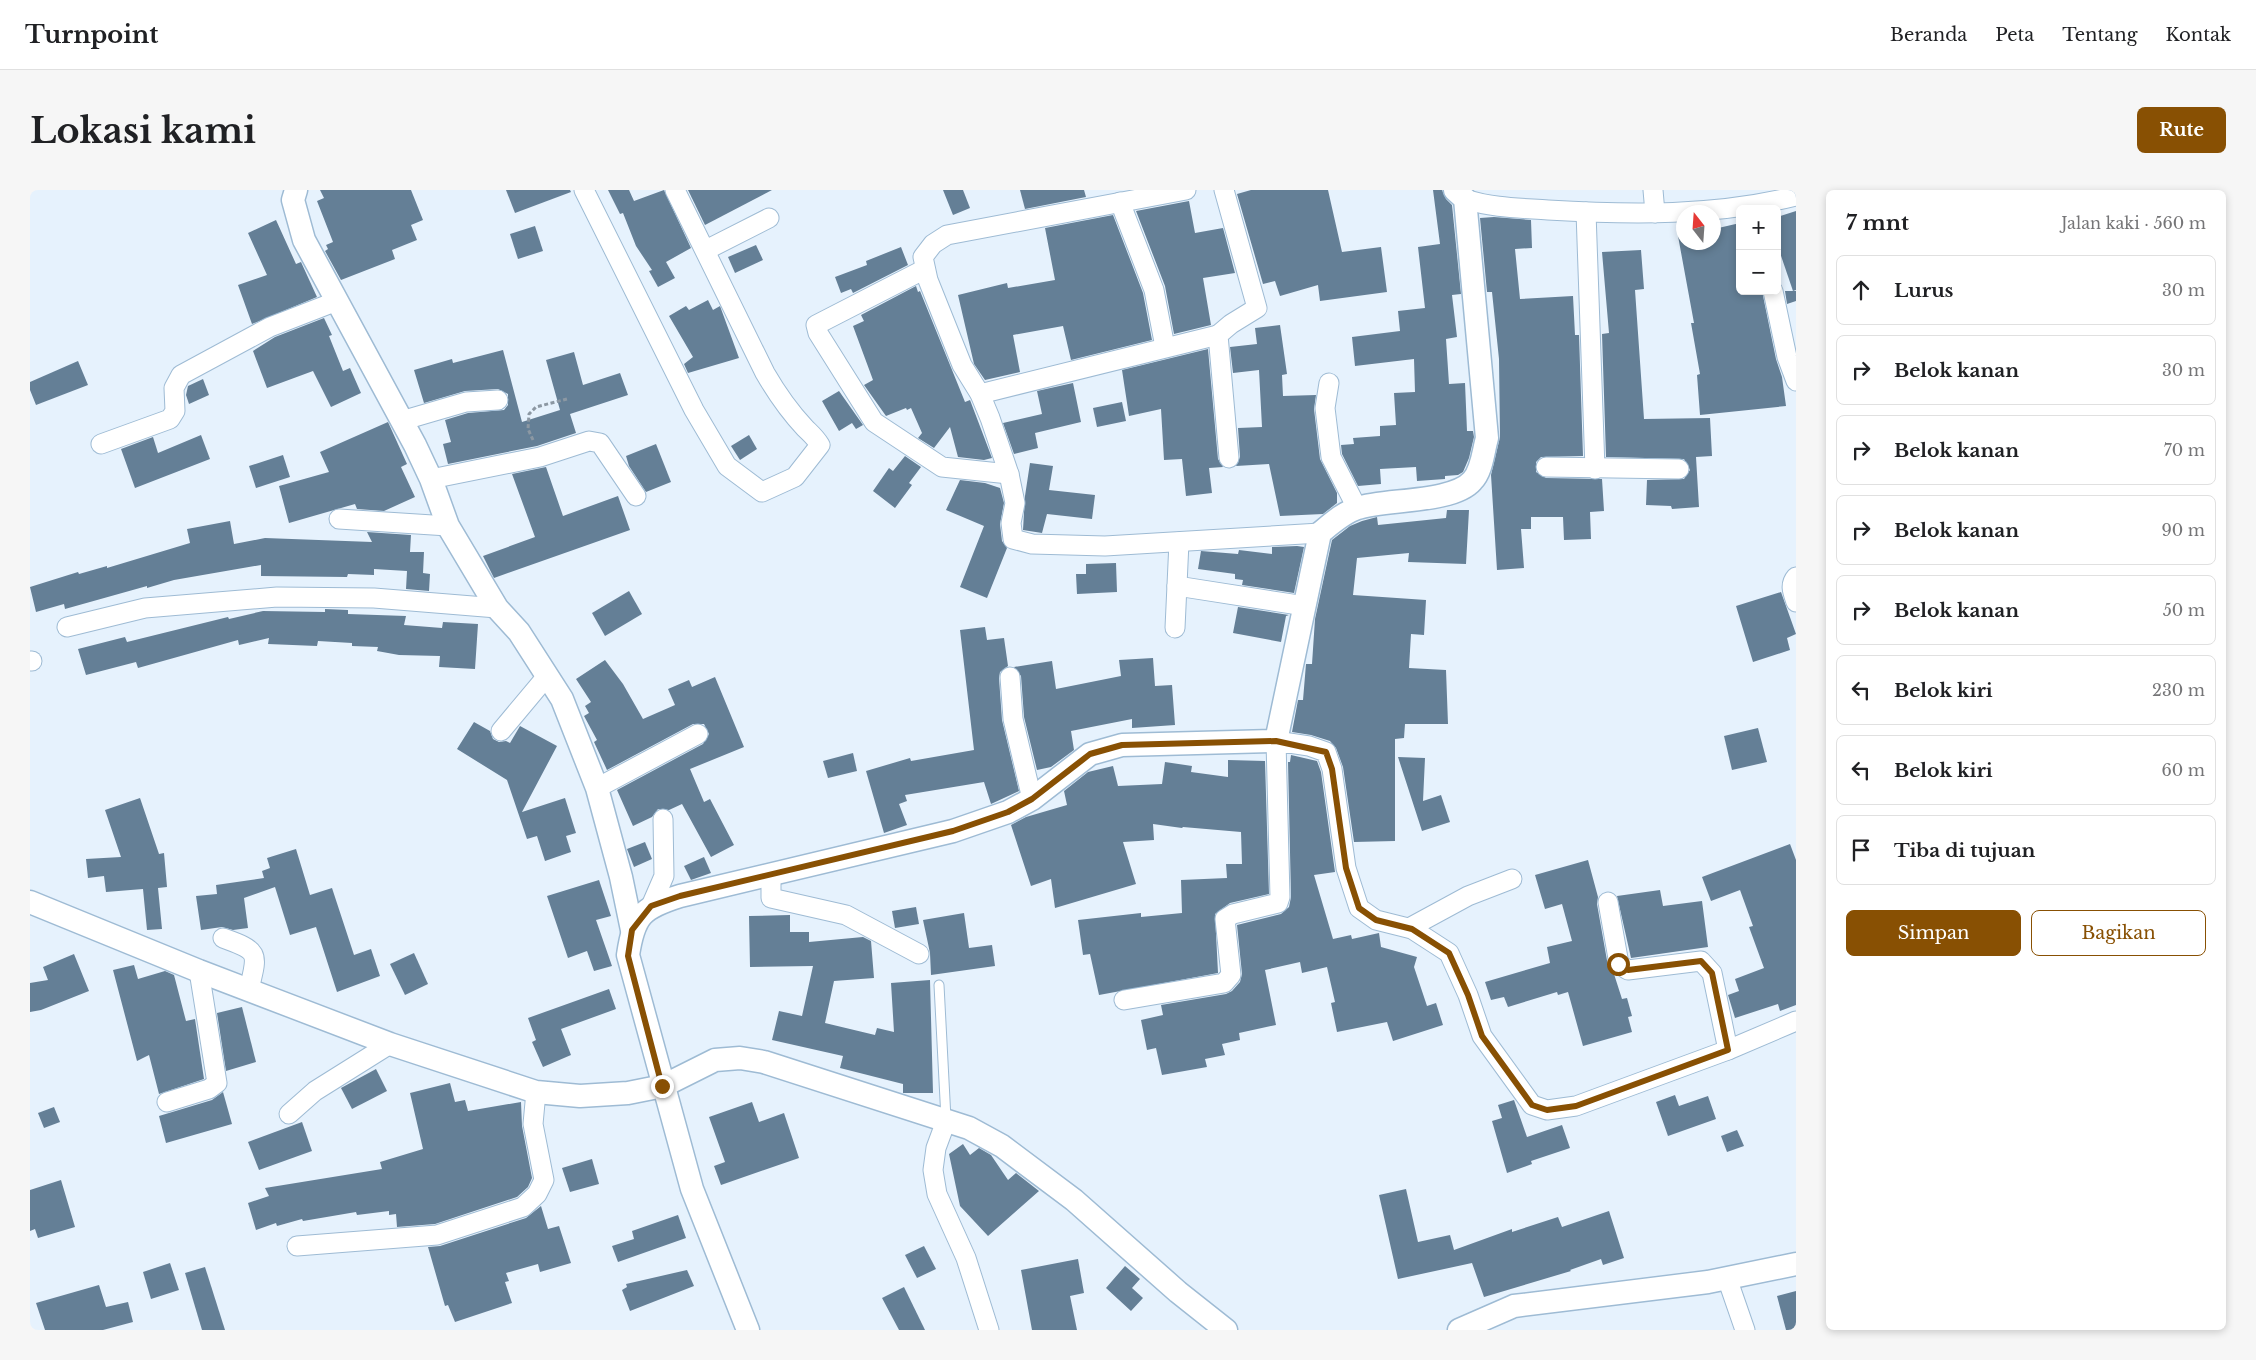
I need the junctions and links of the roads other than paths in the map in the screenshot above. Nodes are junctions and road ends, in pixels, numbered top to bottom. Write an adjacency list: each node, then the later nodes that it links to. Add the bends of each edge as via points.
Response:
1 (296, 190): 18 (street, via 293,200 304,240)
2 (584, 190): 15 (street, via 694,410 727,466 762,492 795,477 820,445 774,390)
3 (675, 190): 15 (street)
4 (1186, 190): 9 (street)
5 (1224, 190): 19 (street, via 1257,308)
6 (1653, 190): 13 (street)
7 (1460, 194): 12 (street, via 1486,206); 34 (street, via 1487,438 1479,470 1472,481 1454,492)
8 (1796, 196): 10 (street)
9 (1120, 202): 16 (street, via 947,235 933,244 923,257); 20 (street, via 1154,290)
10 (1766, 205)
11 (1736, 209): 13 (street)
12 (1586, 212): 13 (street); 29 (street)
13 (1655, 213)
14 (769, 218): 15 (street)
15 (706, 250)
16 (926, 269): 23 (street, via 962,365); 31 (street, via 816,325 818,333 874,422 942,467)
17 (1774, 295): 21 (street, via 1787,357)
18 (337, 301): 25 (street); 26 (street, via 270,327 181,375 174,388 175,411 170,419)
19 (1218, 335): 20 (street); 27 (street)
20 (1165, 347): 23 (street)
21 (1796, 381)
22 (1329, 382): 34 (street, via 1326,408 1331,457)
23 (980, 394): 31 (street)
24 (498, 400): 25 (street, via 466,402)
25 (401, 421): 32 (street)
26 (101, 444)
27 (1229, 458)
28 (1546, 468): 29 (street)
29 (1595, 469): 30 (street)
30 (1679, 470)
31 (1009, 474): 38 (street, via 1015,503 1011,523 1013,539 1032,544 1105,546)
32 (432, 479): 33 (street, via 540,457 589,441 600,443); 36 (street)
33 (636, 496)
34 (1358, 508): 37 (street)
35 (339, 519): 36 (street)
36 (448, 526): 43 (street)
37 (1320, 533): 38 (street); 42 (street)
38 (1180, 542): 40 (street)
39 (1796, 578): 41 (street, via 1792,581)
40 (1177, 586): 42 (street); 45 (street)
41 (1796, 602)
42 (1305, 606): 50 (street)
43 (497, 608): 44 (street, via 374,598 277,597 145,608); 46 (street, via 519,632)
44 (67, 627)
45 (1175, 628)
46 (547, 676): 48 (street); 51 (street, via 562,699)
47 (1010, 677): 52 (street, via 1014,719)
48 (501, 731)
49 (698, 734): 51 (street)
50 (1276, 741): 52 (street, via 1122,745 1090,754); 59 (street, via 1326,752 1332,769 1346,868 1359,908 1376,920); 66 (street, via 1278,903 1225,918 1231,975 1224,983)
51 (597, 788): 60 (street)
52 (1032, 799): 54 (street, via 1008,812 953,831)
53 (663, 819): 58 (street, via 664,876)
54 (771, 875): 58 (street); 62 (street, via 771,898 846,914)
55 (1512, 880): 59 (street, via 1468,896)
56 (30, 902): 63 (street)
57 (1608, 902): 69 (street, via 1618,964 1628,970 1701,961 1712,973)
58 (651, 906): 60 (street)
59 (1409, 928): 69 (street, via 1449,953 1482,1036 1532,1105 1547,1110 1576,1106)
60 (632, 930): 70 (street, via 628,956)
61 (223, 938): 64 (street, via 249,950 256,962)
62 (919, 954)
63 (199, 971): 64 (street); 72 (street, via 217,1083 209,1090)
64 (251, 983): 68 (street)
65 (939, 985): 74 (lane)
66 (1124, 1000)
67 (1796, 1021): 69 (street)
68 (390, 1044): 71 (street); 73 (street, via 315,1091)
69 (1728, 1050)
70 (660, 1074): 71 (street, via 628,1093 580,1096); 74 (street, via 715,1060 740,1058 764,1062); 79 (street, via 692,1189)
71 (536, 1092): 75 (street, via 533,1124 544,1180 537,1194 523,1207 437,1235)
72 (167, 1102)
73 (289, 1114)
74 (946, 1121): 78 (street, via 936,1148 933,1170 937,1194 966,1258); 80 (street, via 969,1128 1002,1146 1074,1200)
75 (297, 1246)
76 (1796, 1264): 77 (street)
77 (1727, 1278): 81 (street, via 1514,1306); 82 (street)
78 (986, 1329)
79 (748, 1330)
80 (1226, 1330)
81 (1459, 1330)
82 (1745, 1330)

